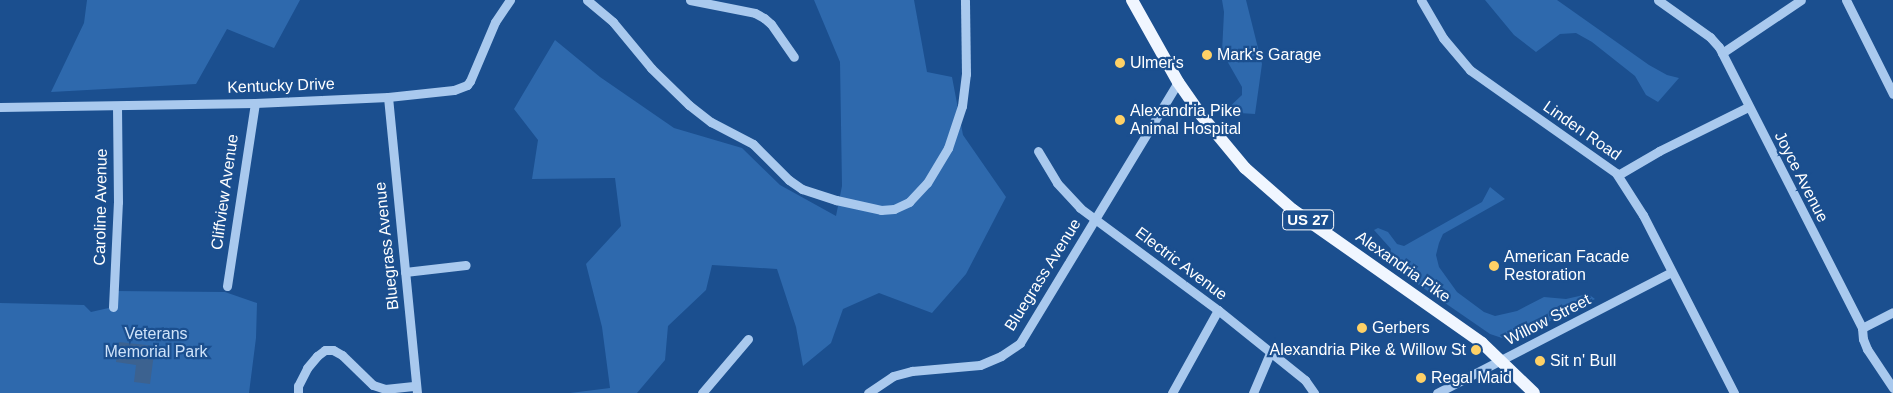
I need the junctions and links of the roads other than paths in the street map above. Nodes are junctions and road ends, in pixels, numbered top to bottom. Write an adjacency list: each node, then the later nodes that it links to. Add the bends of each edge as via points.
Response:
1 (510, 0): 14 (street, Kentucky Drive, via 495,22 467,85 454,90)
2 (690, 0): 11 (street, via 764,18)
3 (965, 0): 9 (street, via 966,74 962,106 948,148 927,183 909,202 894,209 881,210 802,189 789,180 752,144 689,106)
4 (1132, 0): 12 (main road, Alexandria Pike / US 27)
5 (1421, 0): 20 (street, Linden Road, via 1443,38 1470,70)
6 (1658, 0): 10 (street, Joyce Avenue, via 1710,37)
7 (1801, 0): 10 (street)
8 (1846, 0): 13 (street)
9 (593, 1)
10 (1722, 53): 16 (street, Joyce Avenue)
11 (794, 57)
12 (1178, 82): 21 (street, Bluegrass Avenue); 32 (main road, Alexandria Pike / US 27, via 1245,168 1293,210 1447,317)
13 (1893, 94)
14 (388, 97): 15 (street, Kentucky Drive); 23 (street, Bluegrass Avenue)
15 (255, 103): 18 (street, Kentucky Drive); 25 (street, Cliffview Avenue)
16 (1748, 106): 20 (street); 29 (street, Joyce Avenue)
17 (0, 107): 18 (street, Kentucky Drive)
18 (117, 107): 26 (street, Caroline Avenue, via 118,202)
19 (1038, 151): 21 (street, Electric Avenue, via 1057,183 1080,208)
20 (1618, 175): 24 (street, Linden Road, via 1643,215)
21 (1096, 219): 27 (street, Electric Avenue); 37 (street, Bluegrass Avenue, via 1020,343 980,365 912,371 893,376)
22 (466, 265): 23 (street)
23 (405, 272): 34 (street, Bluegrass Avenue)
24 (1671, 272): 32 (street, Willow Street); 43 (street, Linden Road)
25 (227, 286)
26 (113, 307)
27 (1218, 310): 31 (street, Electric Avenue); 38 (street)
28 (1893, 312): 29 (street)
29 (1862, 328): 33 (street, Joyce Avenue, via 1867,349)
30 (748, 339): 36 (street)
31 (1270, 353): 39 (street); 40 (street, Electric Avenue, via 1305,380)
32 (1499, 360): 41 (street, Willow Street); 42 (main road, Alexandria Pike / US 27)
33 (1893, 388)
34 (417, 389): 35 (street, via 385,389 373,385 342,355 325,350 307,368)
35 (298, 393)
36 (702, 393)
37 (868, 393)
38 (1172, 393)
39 (1254, 393)
40 (1314, 393)
41 (1437, 393)
42 (1534, 393)
43 (1734, 393)

